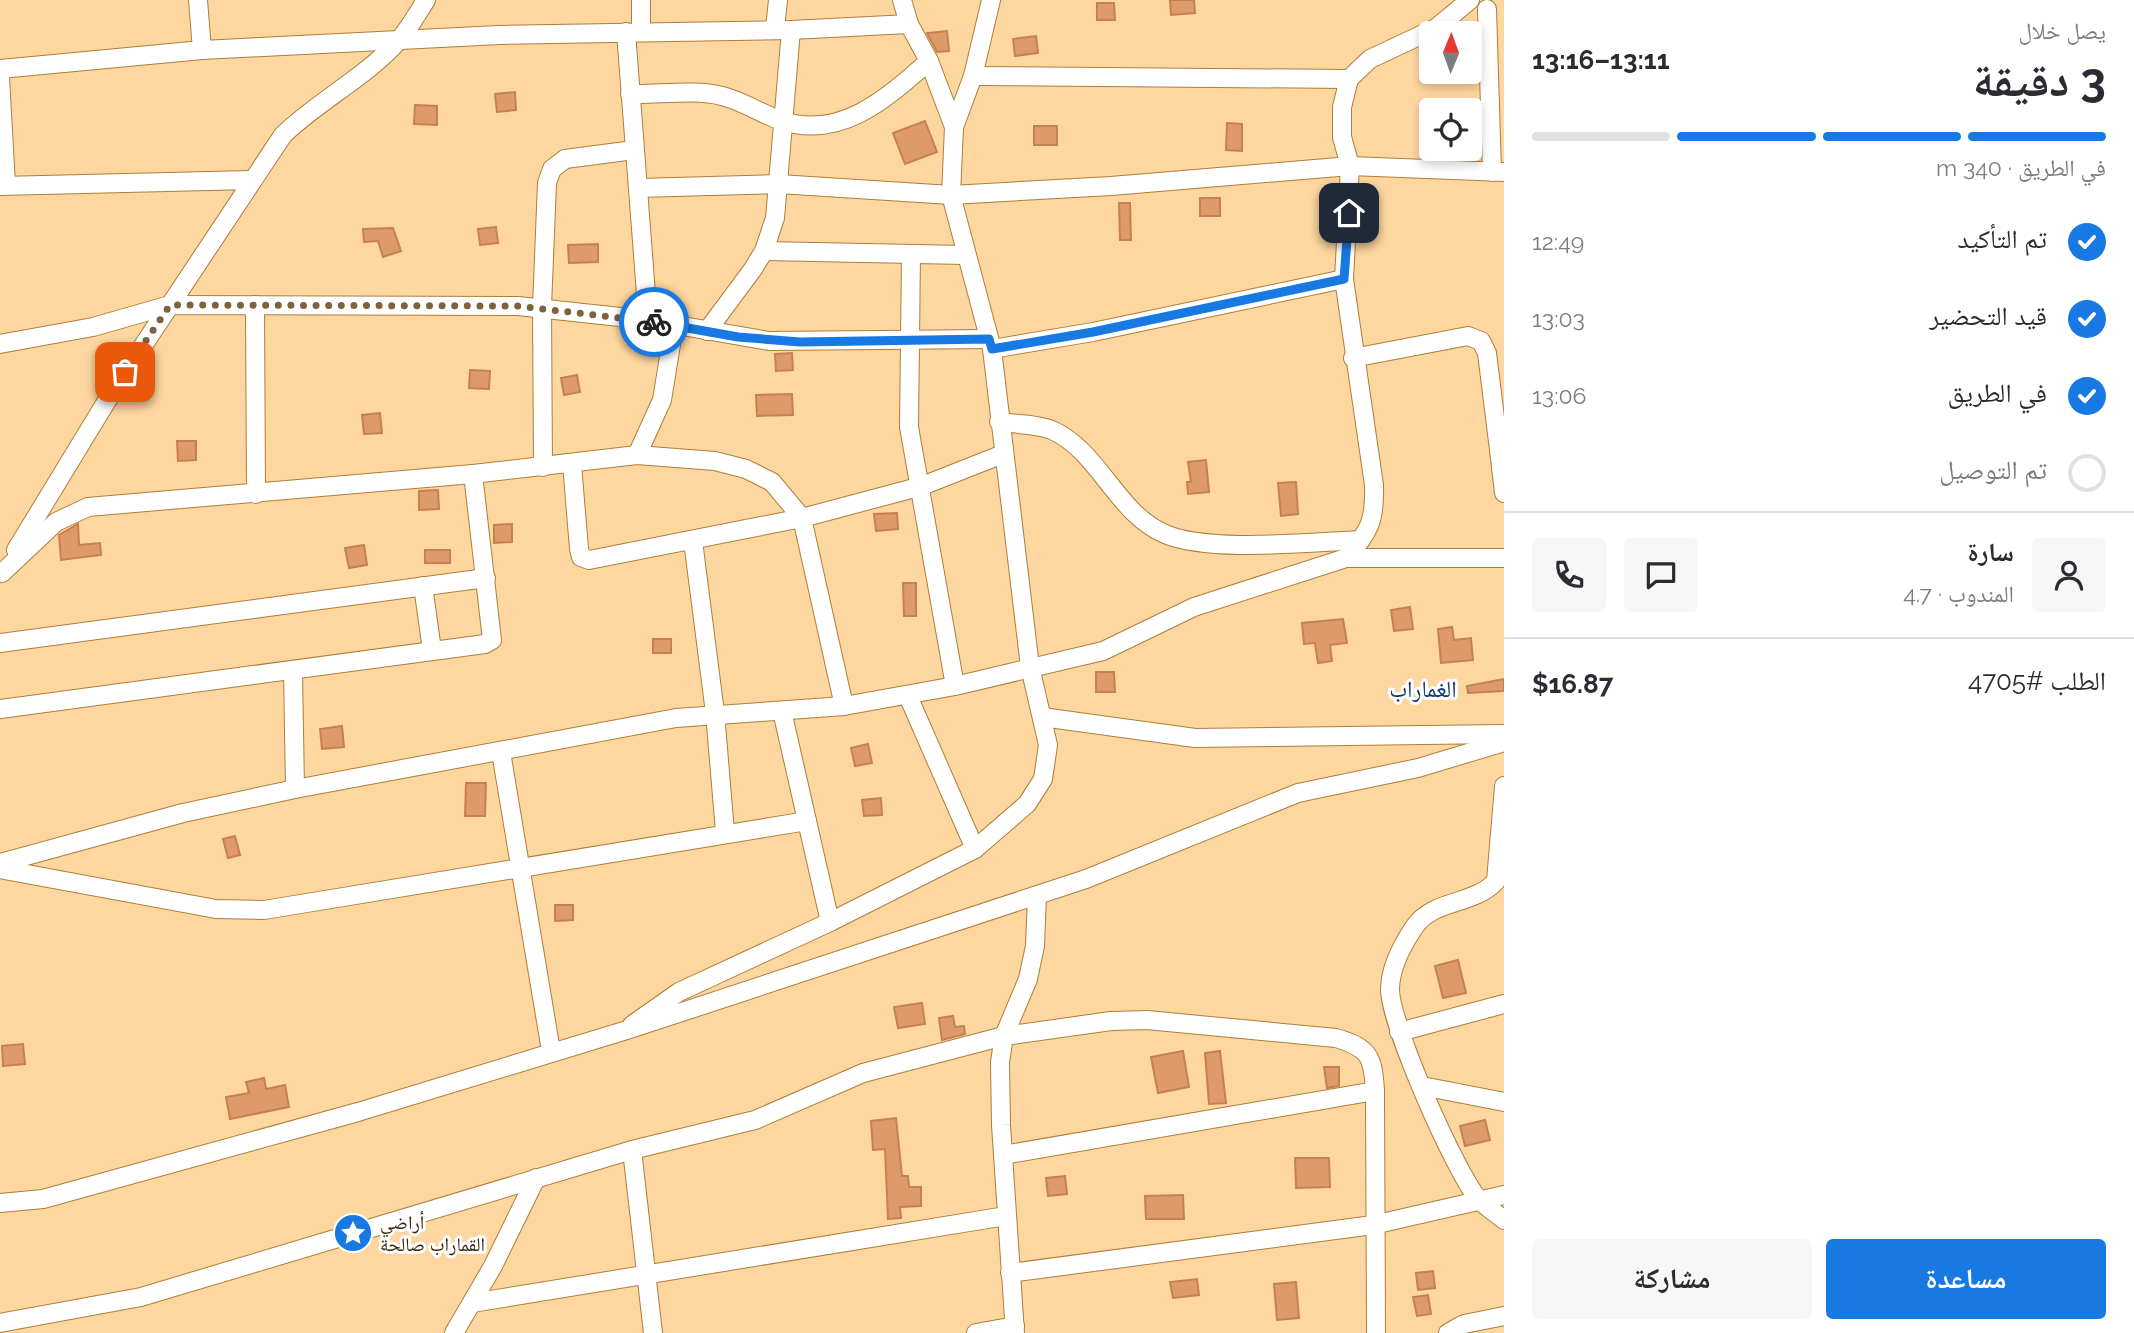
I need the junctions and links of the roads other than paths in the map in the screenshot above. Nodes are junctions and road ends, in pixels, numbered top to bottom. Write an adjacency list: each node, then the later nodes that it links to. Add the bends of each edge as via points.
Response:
1 (198, 0): 13 (street)
2 (426, 0): 12 (street)
3 (641, 0): 11 (street)
4 (778, 0): 10 (street)
5 (902, 0): 9 (street)
6 (991, 0): 16 (street)
7 (1465, 5): 8 (street); 18 (street, via 1436,28 1370,59)
8 (1496, 8): 24 (street)
9 (909, 24): 10 (street); 14 (street)
10 (783, 29): 11 (street); 20 (street)
11 (634, 32): 12 (street); 19 (street)
12 (398, 41): 13 (street); 25 (street, via 301,117)
13 (202, 50): 15 (street)
14 (929, 61): 20 (street, via 866,113 823,123); 21 (street)
15 (0, 69)
16 (973, 76): 18 (street); 21 (street)
17 (0, 77): 27 (street)
18 (1349, 79): 23 (street, via 1342,107 1342,137)
19 (630, 94): 20 (street, via 722,96); 22 (street)
20 (782, 121): 26 (street)
21 (954, 127): 29 (street)
22 (634, 150): 28 (street); 36 (street, via 565,159 552,169 547,183)
23 (1350, 166): 24 (street); 29 (street); 33 (street)
24 (1498, 172)
25 (251, 180): 27 (street); 34 (street)
26 (779, 184): 28 (street); 29 (street); 30 (street, via 775,218)
27 (3, 186)
28 (638, 188): 37 (street)
29 (951, 194): 32 (street)
30 (764, 251): 31 (street); 39 (street)
31 (911, 254): 32 (street); 40 (street)
32 (965, 255): 42 (street)
33 (1344, 279): 42 (street, via 1093,332); 43 (street)
34 (170, 305): 35 (street); 41 (street, via 93,327); 59 (street)
35 (255, 305): 36 (street); 53 (street)
36 (542, 307): 37 (street); 49 (street)
37 (648, 320): 38 (street)
38 (674, 326): 39 (street); 47 (street, via 662,400)
39 (707, 331): 40 (street, via 800,342)
40 (909, 341): 42 (street); 51 (street, via 909,427)
41 (0, 344)
42 (990, 344): 44 (street)
43 (1353, 358): 45 (street, via 1468,336 1481,341 1487,354); 55 (street, via 1374,485 1375,515)
44 (999, 422): 46 (street); 55 (street, via 1049,429 1076,444 1138,516 1163,534 1200,544)
45 (1501, 450): 52 (street)
46 (1003, 454): 51 (street); 64 (street)
47 (638, 455): 48 (street); 54 (street, via 688,457 746,469 772,482)
48 (572, 464): 49 (street); 56 (street, via 581,557 589,560)
49 (543, 467): 50 (street)
50 (473, 474): 53 (street); 60 (street)
51 (922, 486): 54 (street); 66 (street)
52 (1504, 493)
53 (256, 494): 59 (street, via 88,507 56,522)
54 (802, 517): 56 (street); 68 (street)
55 (1361, 540): 57 (street)
56 (693, 541): 71 (street)
57 (1346, 558): 58 (street); 64 (street, via 1194,607 1103,651)
58 (1504, 558)
59 (1, 575)
60 (486, 578): 61 (street); 63 (street, via 492,640)
61 (423, 586): 62 (street); 63 (street)
62 (0, 643)
63 (432, 650): 65 (street)
64 (1030, 667): 66 (street); 72 (street)
65 (293, 671): 69 (street); 77 (street)
66 (955, 686): 67 (street)
67 (908, 696): 68 (street); 80 (street)
68 (844, 706): 70 (street)
69 (0, 709)
70 (782, 710): 71 (street); 78 (street)
71 (715, 713): 75 (street); 79 (street)
72 (1042, 717): 73 (street, via 1195,738); 80 (street, via 1048,745 1043,779 1027,804)
73 (1504, 734)
74 (1504, 742): 84 (street, via 1418,768 1298,793)
75 (501, 752): 77 (street); 82 (street)
76 (1504, 786): 88 (street, via 1496,881 1486,893 1436,909 1416,924 1398,956 1390,992)
77 (295, 789): 81 (street, via 183,813)
78 (807, 821): 79 (street); 85 (street)
79 (725, 832): 82 (street)
80 (975, 849): 85 (street)
81 (0, 863)
82 (521, 866): 83 (street, via 240,911); 90 (street)
83 (0, 869)
84 (1037, 896): 87 (street); 89 (street, via 1028,979)
85 (830, 922): 87 (street, via 679,992)
86 (1504, 1004): 88 (street)
87 (627, 1030): 90 (street)
88 (1399, 1032): 91 (street)
89 (1004, 1036): 92 (street, via 1147,1020 1336,1038 1367,1052 1374,1064); 94 (street, via 863,1073 755,1120); 95 (street, via 1000,1062)
90 (551, 1051): 99 (street, via 345,1116 43,1199)
91 (1422, 1086): 93 (street); 98 (street)
92 (1375, 1091): 95 (street); 102 (street)
93 (1504, 1102)
94 (632, 1150): 96 (street); 104 (street)
95 (1003, 1155): 100 (street)
96 (536, 1178): 105 (street); 107 (street, via 141,1297)
97 (1504, 1195): 98 (street)
98 (1480, 1201): 101 (street); 102 (street)
99 (0, 1203)
100 (1006, 1216): 103 (street); 104 (street)
101 (1504, 1220)
102 (1373, 1225): 103 (street); 112 (street)
103 (1010, 1273): 108 (street)
104 (645, 1274): 105 (street); 110 (street)
105 (472, 1303): 109 (street)
106 (1504, 1316): 113 (street, via 1464,1324)
107 (0, 1324)
108 (1015, 1329): 111 (street)
109 (454, 1333)
110 (653, 1333)
111 (976, 1333)
112 (1376, 1333)
113 (1448, 1333)

